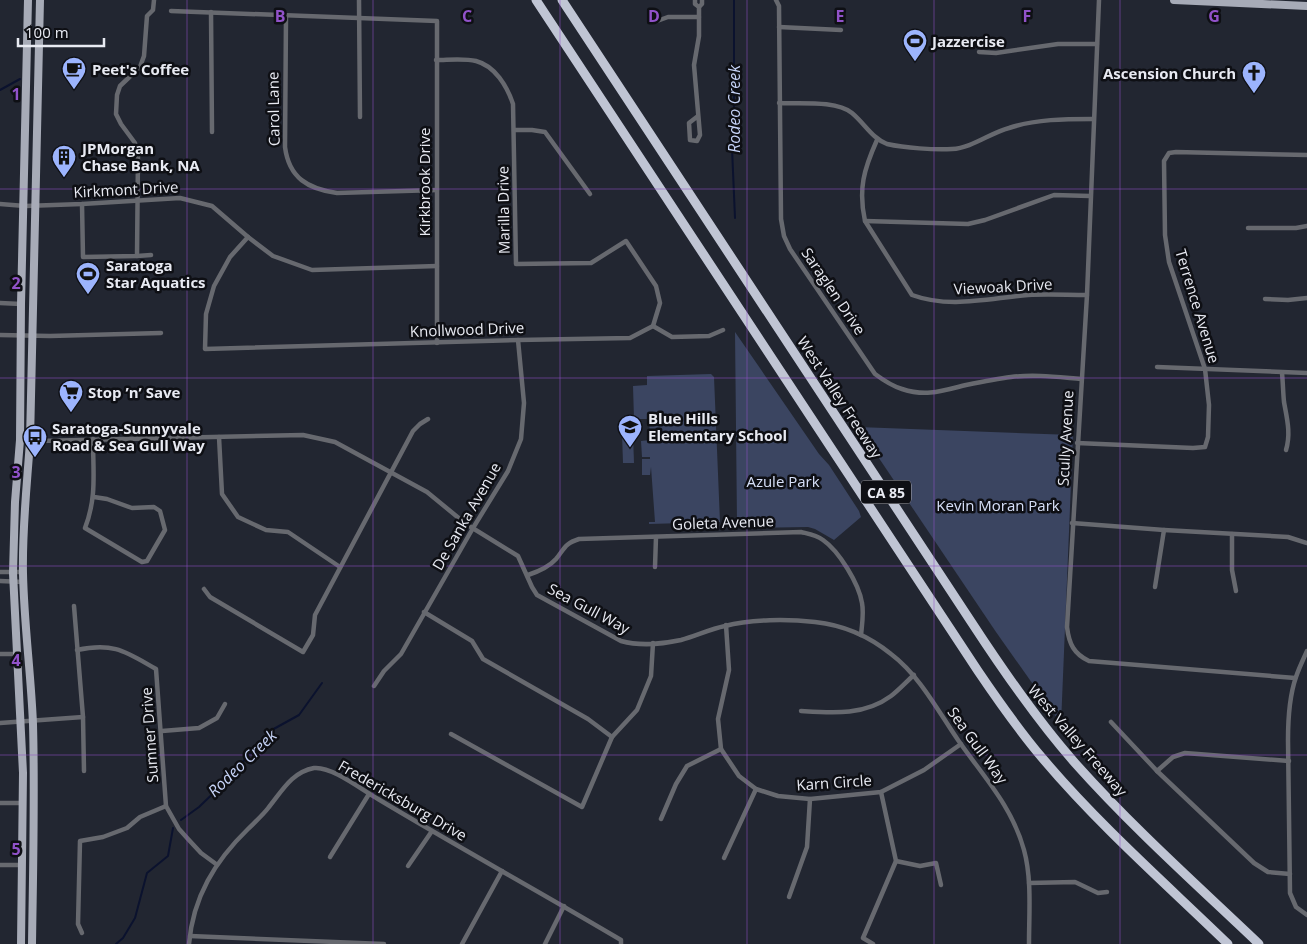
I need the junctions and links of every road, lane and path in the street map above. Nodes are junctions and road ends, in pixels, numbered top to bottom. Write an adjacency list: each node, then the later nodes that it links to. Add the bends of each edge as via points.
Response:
1 (40, 0): 41 (main road)
2 (154, 0): 38 (street, via 153,10 147,16 144,56 140,66 120,86 117,95 116,114 136,143)
3 (359, 0): 20 (street)
4 (536, 0): 157 (highway, CA 85, via 1015,724 1078,798)
5 (562, 0): 158 (highway, West Valley Freeway / CA 85, via 1023,699 1105,795)
6 (695, 0): 15 (street)
7 (702, 0): 15 (street)
8 (776, 0): 13 (street, Saraglen Drive)
9 (782, 0): 13 (street, Saraglen Drive)
10 (1099, 0): 24 (street, Scully Avenue)
11 (1174, 0): 14 (main road)
12 (28, 1): 42 (main road)
13 (779, 6): 22 (street, Saraglen Drive)
14 (1307, 6)
15 (698, 7): 19 (street)
16 (172, 11): 17 (street)
17 (211, 12): 18 (street); 32 (street)
18 (286, 16): 20 (street); 35 (street, Carol Lane, via 285,147 295,173 313,187 337,193)
19 (699, 17): 21 (street, via 668,17); 28 (street, via 694,65)
20 (359, 18): 26 (street, Kirkbrook Drive, via 437,21); 29 (street)
21 (657, 21)
22 (779, 27): 23 (street); 27 (street, Saraglen Drive)
23 (841, 30)
24 (1097, 44): 25 (street, via 1058,44 996,53); 30 (street, Scully Avenue)
25 (979, 52)
26 (436, 60): 31 (street, Marilla Drive, via 475,60 496,73 506,84 513,104); 35 (street, Kirkbrook Drive)
27 (780, 103): 33 (street, via 846,109); 67 (street, Saraglen Drive, via 784,236 875,374 902,389 921,393 944,392 1012,377 1038,375)
28 (698, 116): 28 (street, via 689,123 689,136 693,141 697,141 700,135)
29 (360, 117)
30 (1093, 119): 33 (street, via 1023,124 952,149 895,146); 37 (street, Scully Avenue)
31 (514, 130): 36 (street, via 545,132); 55 (street, Marilla Drive, via 516,264 591,263 626,241 656,286 660,303)
32 (212, 132)
33 (877, 140): 43 (street, Viewoak Drive, via 863,177)
34 (1307, 155): 64 (street, Terrence Avenue, via 1176,152 1169,153 1164,161 1168,253)
35 (437, 190): 49 (street, Kirkbrook Drive)
36 (590, 194)
37 (1090, 196): 43 (street, via 1054,195 968,224); 50 (street, Scully Avenue)
38 (137, 200): 40 (street, Kirkmont Drive); 46 (street, Kirkmont Drive, via 180,198 212,206); 48 (street)
39 (0, 204): 42 (street, Kirkmont Drive)
40 (82, 204): 41 (street, Kirkmont Drive); 48 (street, via 83,257)
41 (35, 205): 42 (street, Kirkmont Drive); 60 (main road)
42 (25, 206): 54 (main road)
43 (865, 221): 50 (street, Viewoak Drive, via 912,295 968,302 1030,295)
44 (1307, 226): 45 (street)
45 (1248, 228)
46 (248, 238): 49 (street, Kirkmont Drive, via 273,256 312,270); 62 (street, Knollwood Drive, via 230,257 214,286 206,314 205,349)
47 (151, 255): 48 (street)
48 (137, 256)
49 (437, 266): 62 (street, Kirkbrook Drive)
50 (1086, 295): 67 (street, Scully Avenue)
51 (1307, 298): 52 (street)
52 (1265, 299)
53 (0, 303): 54 (street)
54 (22, 304): 59 (main road)
55 (653, 326): 56 (street, via 672,337 709,336); 61 (street, Knollwood Drive, via 630,338)
56 (723, 330)
57 (161, 333): 60 (street)
58 (0, 335): 59 (street)
59 (22, 335): 60 (street); 71 (main road)
60 (32, 335): 72 (main road)
61 (518, 340): 62 (street, Knollwood Drive); 78 (street, De Sanka Avenue, via 524,403 521,439 508,471)
62 (438, 343)
63 (1157, 367): 64 (street)
64 (1205, 369): 65 (street); 73 (street, Terrence Avenue, via 1209,405 1205,447)
65 (1282, 373): 66 (street); 74 (street, via 1289,426)
66 (1307, 373)
67 (1080, 379): 73 (street, Scully Avenue)
68 (428, 419): 75 (street, via 412,431)
69 (219, 437): 70 (street, Sea Gull Way); 75 (street, Sea Gull Way, via 303,435 335,442); 83 (street, via 222,494 238,517 266,530 288,532)
70 (93, 439): 72 (street, Sea Gull Way); 76 (street)
71 (20, 440): 72 (street, Sea Gull Way); 87 (main road)
72 (30, 441): 86 (main road)
73 (1077, 443): 77 (street, Scully Avenue)
74 (1286, 450)
75 (390, 472): 78 (street, Sea Gull Way, via 427,492); 83 (street)
76 (94, 497): 76 (street, via 85,528 142,562 147,561 165,530 160,511 154,507 132,508)
77 (1072, 523): 79 (street); 105 (street, Scully Avenue, via 1067,628 1068,640 1080,657 1112,664)
78 (472, 528): 88 (street, Sea Gull Way, via 518,556); 96 (street, De Sanka Avenue)
79 (1164, 530): 80 (street); 92 (street)
80 (1232, 534): 82 (street, via 1288,537); 94 (street, via 1232,570)
81 (656, 537): 84 (street); 88 (street, Goleta Avenue, via 579,539 568,543 554,561); 98 (street, Goleta Avenue, via 792,532 824,540 834,549 857,586 862,603)
82 (1307, 543)
83 (340, 567): 93 (street, via 315,615 313,634 303,652 210,597)
84 (655, 567)
85 (0, 572): 87 (street)
86 (23, 572): 87 (street); 91 (main road)
87 (13, 573): 90 (main road)
88 (528, 575): 99 (street, Sea Gull Way, via 538,595 610,636 628,643)
89 (0, 581): 90 (street)
90 (13, 582): 91 (street); 103 (main road)
91 (23, 582): 110 (main road)
92 (1155, 587)
93 (204, 589)
94 (1236, 591)
95 (74, 606): 100 (street)
96 (424, 612): 106 (street, De Sanka Avenue, via 400,654); 116 (street, via 472,641 483,659 588,719)
97 (726, 625): 98 (street, Sea Gull Way, via 759,621 816,622); 99 (street, Sea Gull Way, via 681,640); 118 (street, Karn Circle, via 729,670 718,719)
98 (861, 635): 104 (street, Sea Gull Way, via 892,654)
99 (653, 643): 116 (street, via 651,676 637,710)
100 (77, 650): 109 (street); 114 (street, Sumner Drive, via 116,648 156,669)
101 (1307, 652): 105 (street)
102 (0, 654): 103 (street)
103 (16, 654): 112 (main road)
104 (914, 675): 108 (street, via 891,696 871,708 837,714); 117 (street, Sea Gull Way)
105 (1295, 678): 119 (street, via 1288,716)
106 (374, 686)
107 (225, 704): 114 (street, via 217,718 199,728)
108 (801, 711)
109 (83, 717): 110 (street); 120 (street)
110 (32, 722): 112 (street); 150 (main road)
111 (1111, 722): 121 (street)
112 (20, 723): 113 (street); 127 (main road)
113 (0, 724)
114 (162, 731): 128 (street, Sumner Drive)
115 (452, 734): 116 (street, via 582,807)
116 (612, 737)
117 (961, 744): 123 (street, Karn Circle, via 924,770); 140 (street, Sea Gull Way, via 1015,822 1025,852)
118 (721, 749): 122 (street, Karn Circle, via 739,776); 129 (street, via 687,766)
119 (1289, 761): 121 (street, via 1186,754 1173,757); 139 (street)
120 (84, 771)
121 (1157, 771): 139 (street, via 1254,863 1268,872)
122 (756, 789): 125 (street, Karn Circle, via 778,796); 132 (street)
123 (881, 792): 125 (street, Karn Circle); 133 (street)
124 (369, 794): 130 (street, Fredericksburg Drive); 131 (street); 134 (street, Fredericksburg Drive, via 339,774 316,768 303,771 291,779)
125 (810, 799): 143 (street, via 807,846)
126 (0, 803): 127 (street)
127 (22, 803): 136 (main road)
128 (166, 806): 134 (street, Sumner Drive, via 179,829); 146 (street, via 140,817 127,828 80,841 78,924)
129 (661, 819)
130 (432, 831): 137 (street); 138 (street, Fredericksburg Drive)
131 (330, 857)
132 (724, 858)
133 (896, 860): 141 (street, via 920,866 936,863); 155 (street, via 864,938)
134 (216, 864): 147 (street, Fredericksburg Drive, via 195,910)
135 (0, 865): 136 (street)
136 (21, 865): 149 (main road)
137 (408, 866)
138 (502, 871): 144 (street, Fredericksburg Drive); 153 (street)
139 (1290, 874): 145 (street, via 1290,893 1296,907)
140 (1029, 883): 142 (street, via 1075,882 1098,893); 156 (street, Sea Gull Way)
141 (941, 886)
142 (1107, 892)
143 (788, 897)
144 (564, 906): 148 (street, Fredericksburg Drive); 154 (street)
145 (1307, 916)
146 (82, 933)
147 (190, 936): 151 (street, Fredericksburg Drive); 152 (street)
148 (621, 942)
149 (21, 944)
150 (32, 944)
151 (189, 944)
152 (384, 944)
153 (462, 944)
154 (544, 944)
155 (873, 944)
156 (1029, 944)
157 (1228, 944)
158 (1259, 944)

